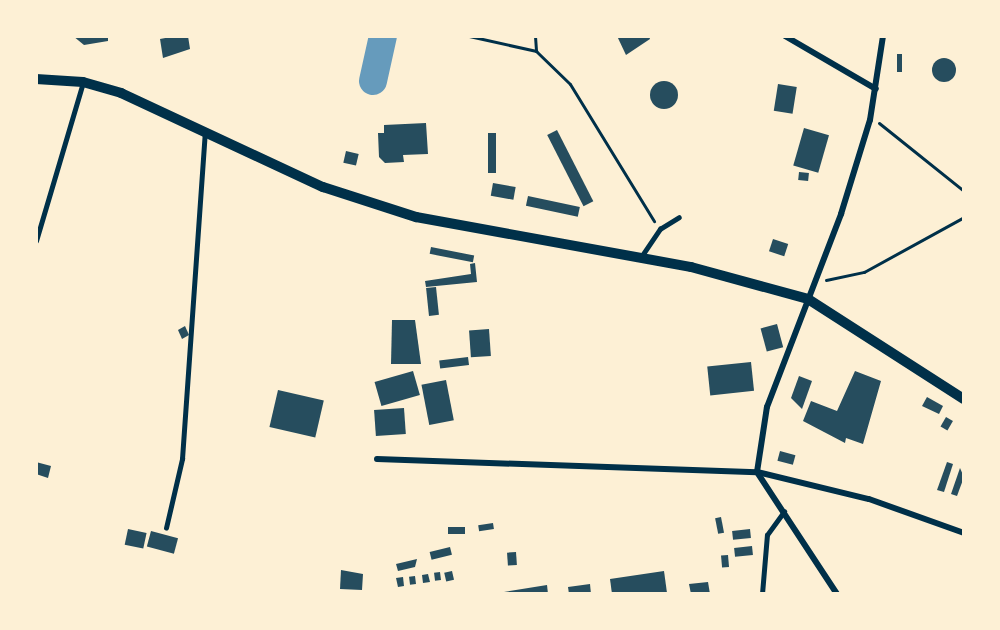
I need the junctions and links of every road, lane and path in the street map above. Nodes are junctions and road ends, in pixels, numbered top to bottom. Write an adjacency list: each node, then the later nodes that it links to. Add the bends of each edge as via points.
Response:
1 (469, 36): 5 (path)
2 (535, 36): 5 (path)
3 (785, 36): 8 (street)
4 (883, 36): 8 (street)
5 (536, 51): 14 (path, via 585,101)
6 (36, 78): 7 (street)
7 (83, 82): 10 (street); 15 (lane)
8 (876, 89): 9 (street)
9 (870, 120): 11 (path); 17 (street)
10 (205, 129): 16 (street, via 323,187 416,217); 23 (lane, via 182,459)
11 (964, 191)
12 (679, 217): 14 (lane)
13 (964, 217): 17 (path, via 864,272)
14 (660, 229): 16 (lane)
15 (36, 241)
16 (641, 257): 18 (street)
17 (815, 284): 18 (street)
18 (808, 299): 19 (street); 21 (street, via 767,408)
19 (964, 399)
20 (377, 459): 21 (street)
21 (757, 472): 22 (street); 24 (street, via 869,499)
22 (785, 510): 25 (lane, via 767,535); 26 (street)
23 (166, 528)
24 (964, 533)
25 (762, 594)
26 (837, 594)

